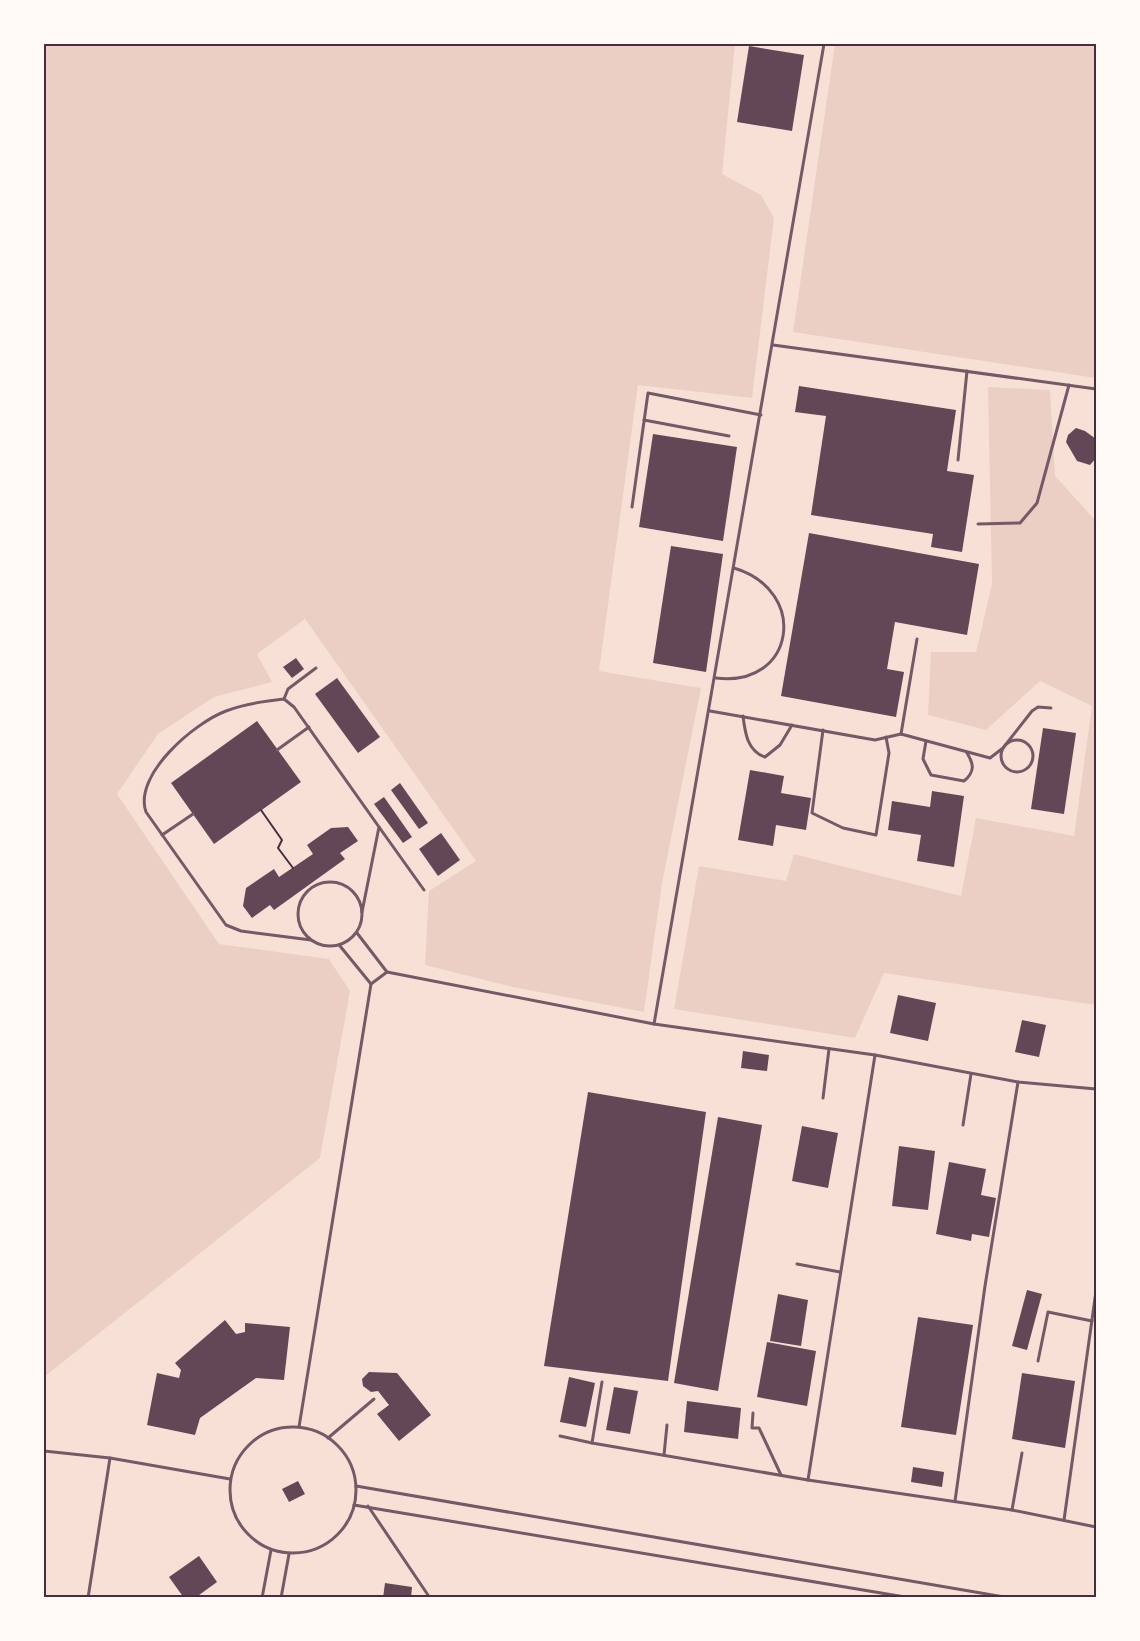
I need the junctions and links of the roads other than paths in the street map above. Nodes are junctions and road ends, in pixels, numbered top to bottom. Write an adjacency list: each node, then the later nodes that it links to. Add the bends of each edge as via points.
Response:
1 (824, 44): 2 (lane)
2 (773, 345): 3 (lane); 6 (lane)
3 (967, 371): 4 (lane); 9 (lane)
4 (1069, 385): 5 (lane); 11 (lane, via 1037,503 1020,524)
5 (1096, 389)
6 (761, 415): 7 (lane, via 648,393); 12 (lane)
7 (644, 420): 8 (lane); 10 (lane)
8 (729, 436)
9 (958, 460)
10 (632, 507)
11 (978, 524)
12 (734, 568): 15 (lane); 15 (lane, via 759,577 776,597 783,610 783,636 776,655 759,671 736,679)
13 (917, 639): 23 (lane)
14 (316, 668): 16 (lane, via 288,689)
15 (716, 678): 18 (lane)
16 (284, 699): 21 (lane); 31 (lane, via 225,712 205,722 167,755 143,796 146,812)
17 (1051, 708): 26 (lane, via 1038,707 1032,711)
18 (710, 711): 19 (lane); 39 (lane)
19 (743, 716): 20 (lane); 20 (lane, via 748,742 758,755 765,757 780,745)
20 (792, 725): 22 (lane)
21 (309, 727): 27 (lane); 30 (lane)
22 (823, 730): 24 (lane, via 875,740); 24 (lane, via 812,813 843,828 876,835 889,753)
23 (901, 734): 24 (lane); 25 (lane)
24 (886, 737)
25 (926, 741): 28 (lane); 28 (lane, via 923,759 931,775 938,778 964,780 971,775 973,767)
26 (1003, 748): 26 (lane, via 1016,740 1026,743 1032,752 1032,762 1025,770 1010,770 1001,758); 28 (lane, via 990,758)
27 (277, 750)
28 (966, 751)
29 (193, 814): 31 (lane)
30 (379, 826): 32 (lane); 33 (lane)
31 (162, 835): 35 (lane, via 226,925 241,931)
32 (424, 890)
33 (362, 912): 34 (lane); 35 (lane, via 354,892 345,886 324,882 314,886 306,892 298,912 303,932)
34 (357, 933): 36 (lane); 37 (lane)
35 (311, 940): 36 (lane, via 320,945)
36 (339, 945): 38 (lane)
37 (387, 972): 38 (lane); 39 (lane)
38 (371, 984): 57 (lane)
39 (654, 1024): 40 (lane)
40 (829, 1049): 41 (lane); 45 (lane)
41 (875, 1055): 42 (lane); 48 (lane)
42 (971, 1074): 43 (lane); 46 (lane)
43 (1018, 1082): 44 (lane); 69 (lane)
44 (1096, 1089)
45 (823, 1098)
46 (963, 1125)
47 (797, 1264): 48 (lane)
48 (840, 1272): 67 (lane)
49 (1096, 1292): 50 (lane)
50 (1096, 1301): 51 (lane)
51 (1092, 1321): 52 (lane, via 1048,1312); 73 (lane)
52 (1038, 1362)
53 (602, 1382): 60 (lane)
54 (374, 1399): 59 (lane)
55 (753, 1413): 65 (lane, via 752,1428 759,1428)
56 (668, 1425): 63 (lane)
57 (298, 1427): 59 (lane); 66 (lane, via 280,1428 255,1440 236,1461)
58 (560, 1436): 60 (lane)
59 (328, 1438): 68 (lane, via 342,1450)
60 (591, 1443): 63 (lane)
61 (44, 1451): 64 (lane)
62 (1022, 1453): 72 (lane)
63 (664, 1455): 65 (lane)
64 (110, 1458): 66 (lane); 77 (lane)
65 (781, 1475): 67 (lane)
66 (230, 1479): 75 (lane, via 230,1500 236,1520 249,1536)
67 (808, 1480): 69 (lane)
68 (356, 1486): 70 (lane); 82 (lane)
69 (955, 1501): 72 (lane)
70 (354, 1505): 71 (lane); 76 (lane, via 348,1522 336,1537 321,1547)
71 (368, 1506): 80 (lane); 81 (lane)
72 (1012, 1510): 73 (lane)
73 (1064, 1520): 74 (lane)
74 (1096, 1527)
75 (271, 1550): 76 (lane); 78 (lane)
76 (289, 1554): 79 (lane)
77 (88, 1598)
78 (262, 1598)
79 (281, 1598)
80 (430, 1598)
81 (911, 1598)
82 (1010, 1598)

